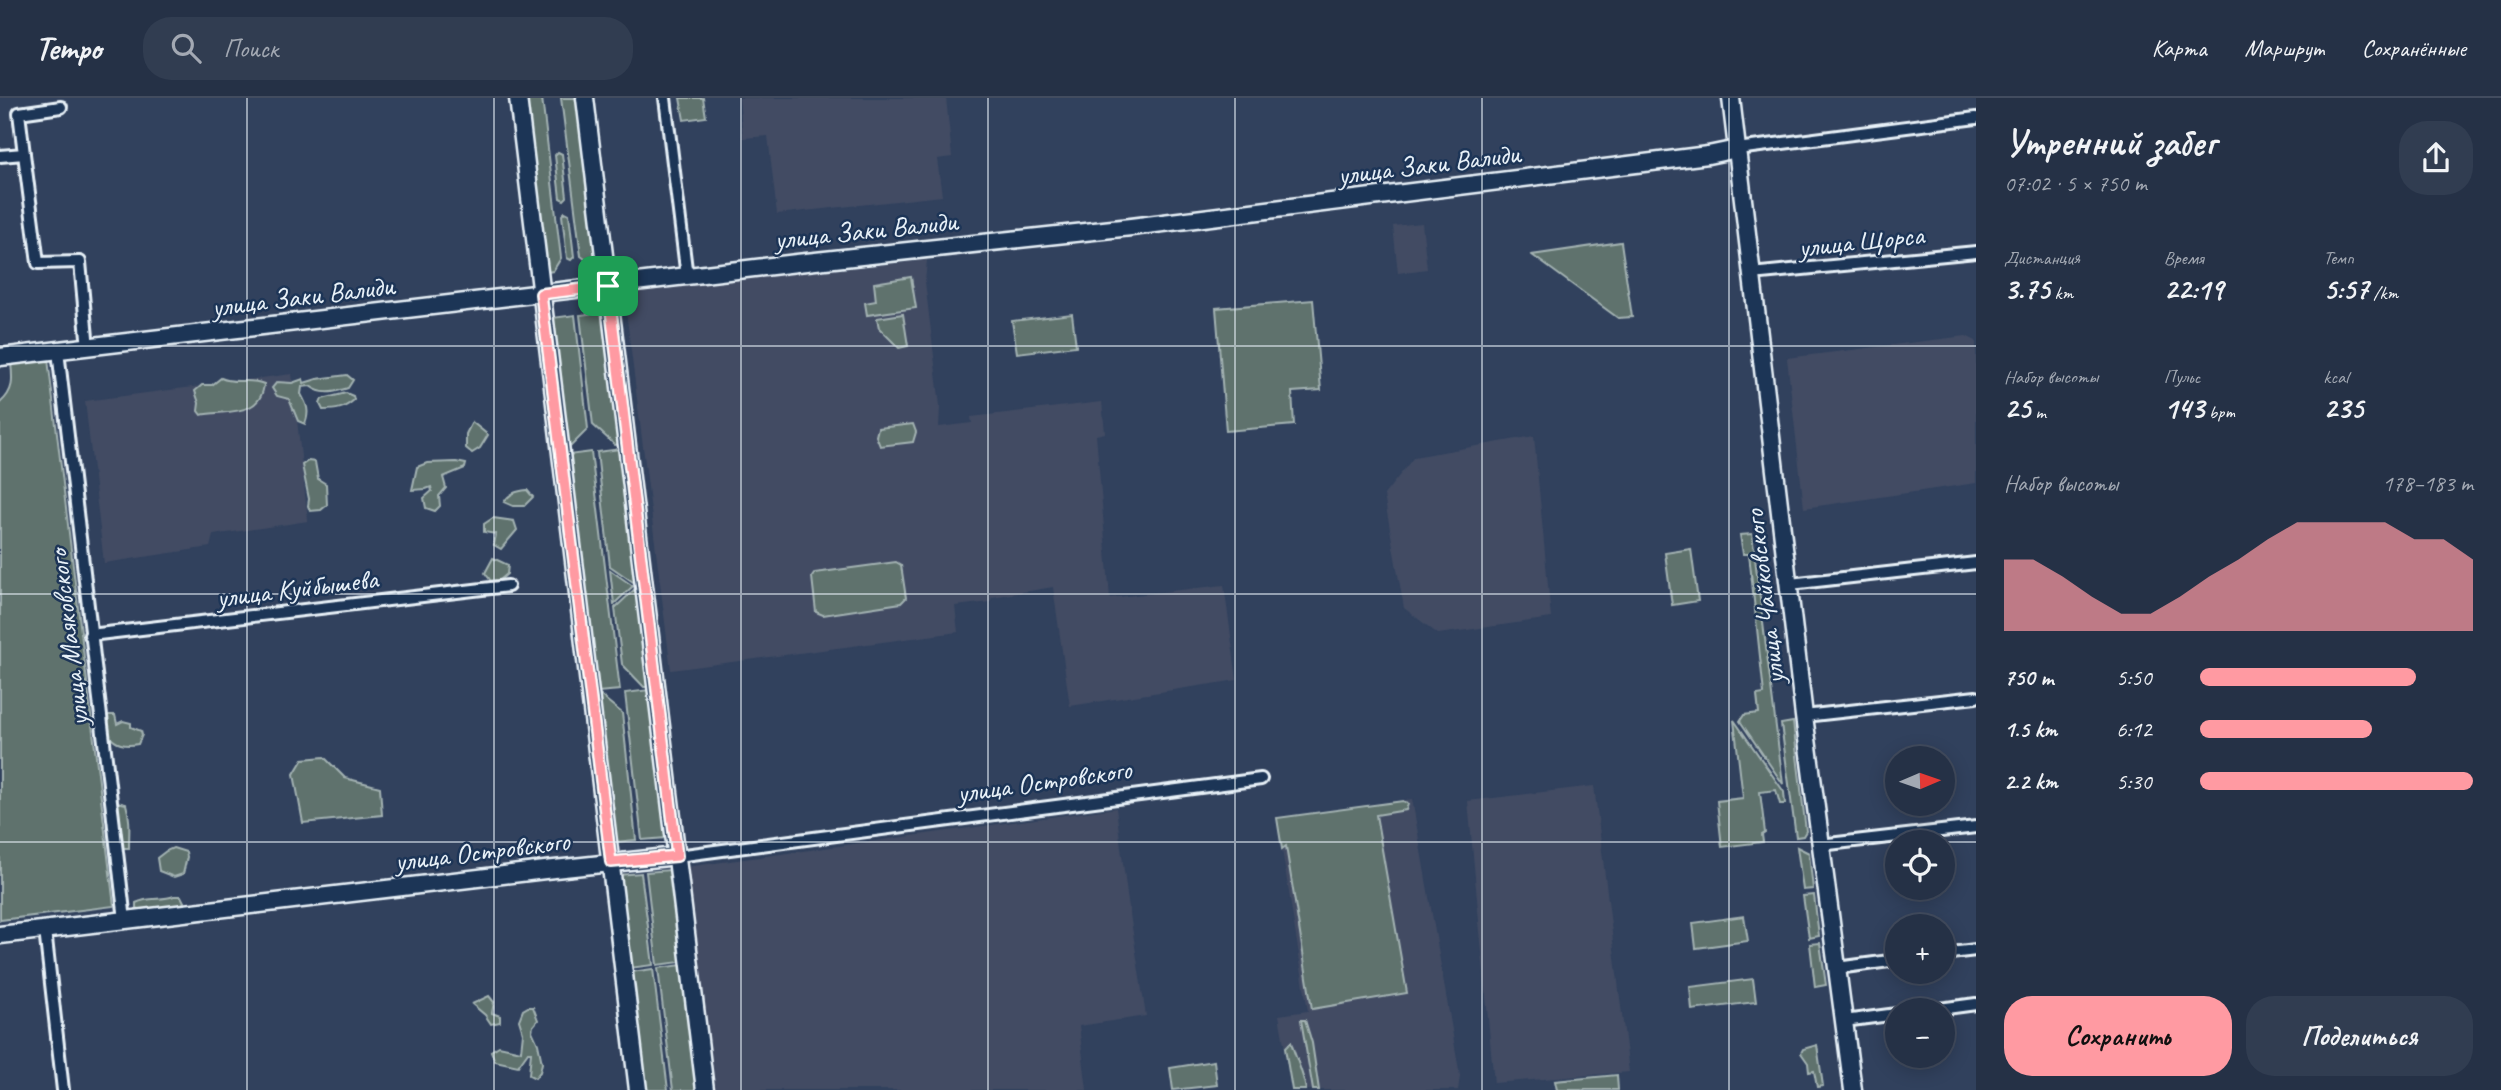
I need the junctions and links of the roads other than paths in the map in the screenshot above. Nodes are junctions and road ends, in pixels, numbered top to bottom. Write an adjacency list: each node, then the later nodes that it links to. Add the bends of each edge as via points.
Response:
1 (518, 98): 14 (main road)
2 (584, 98): 13 (main road)
3 (665, 98): 12 (street)
4 (1731, 98): 7 (main road, улица Чайковского)
5 (61, 107): 8 (street, via 19,113)
6 (1976, 118): 7 (street)
7 (1737, 149): 11 (main road, улица Чайковского); 12 (main road, улица Заки Валиди, via 1158,224)
8 (24, 154): 9 (street); 15 (street, via 38,263 80,262)
9 (0, 156)
10 (1976, 252): 11 (street, улица Щорса)
11 (1751, 274): 19 (main road, улица Чайковского)
12 (687, 277): 13 (main road, улица Заки Валиди)
13 (608, 286): 14 (main road, улица Заки Валиди); 27 (main road)
14 (541, 294): 15 (main road, улица Заки Валиди); 28 (main road)
15 (88, 348): 16 (main road, улица Заки Валиди)
16 (58, 351): 17 (main road, улица Заки Валиди); 21 (street, улица Маяковского)
17 (0, 357)
18 (1976, 563): 19 (street)
19 (1790, 584): 23 (main road, улица Чайковского)
20 (508, 586): 21 (street, улица Куйбышева)
21 (90, 635): 29 (street, улица Маяковского)
22 (1976, 697): 23 (street)
23 (1804, 716): 26 (main road, улица Чайковского)
24 (1261, 779): 27 (street, улица Островского)
25 (1976, 827): 26 (street)
26 (1821, 845): 35 (main road, улица Чайковского)
27 (677, 856): 28 (main road, улица Островского); 42 (main road)
28 (611, 862): 29 (main road, улица Островского); 41 (main road)
29 (125, 920): 30 (main road, улица Островского)
30 (45, 930): 31 (main road, улица Островского); 40 (street)
31 (0, 935)
32 (1976, 950): 33 (street)
33 (1955, 952)
34 (1885, 962): 35 (street)
35 (1837, 968): 39 (main road, улица Чайковского)
36 (1976, 1004): 37 (street)
37 (1955, 1007)
38 (1885, 1016): 39 (street)
39 (1844, 1021): 43 (main road, улица Чайковского)
40 (63, 1090)
41 (638, 1090)
42 (705, 1090)
43 (1853, 1090)

